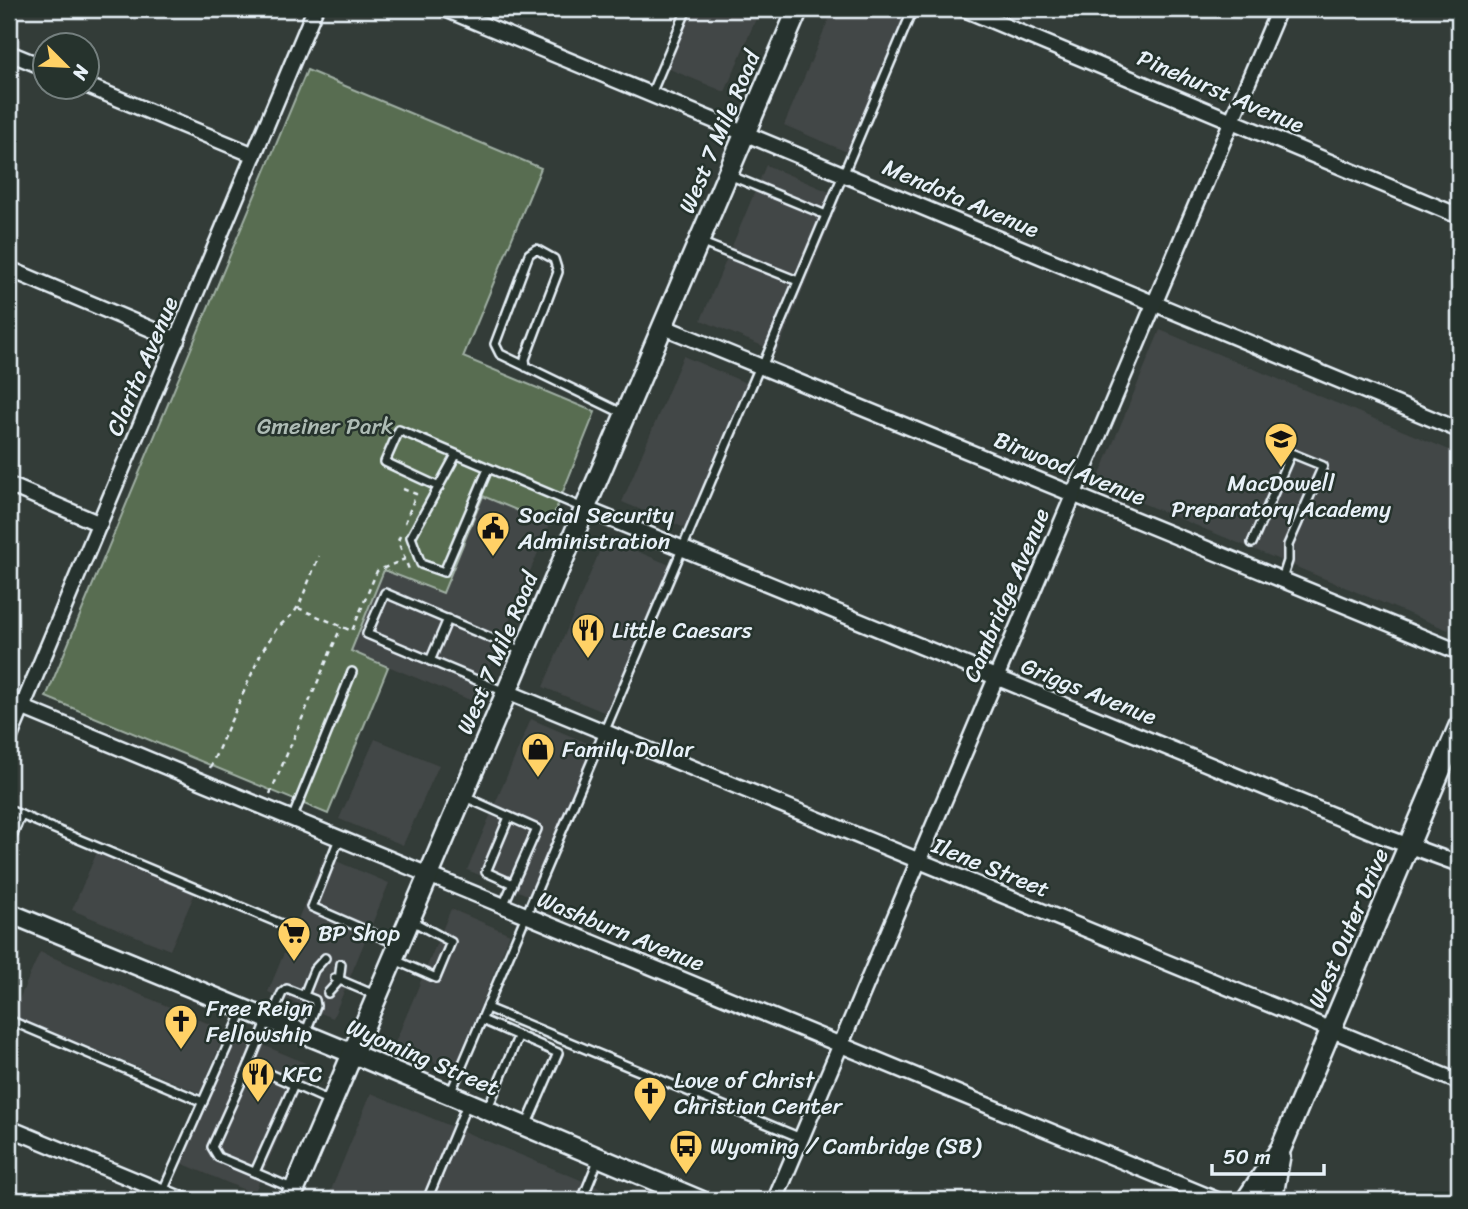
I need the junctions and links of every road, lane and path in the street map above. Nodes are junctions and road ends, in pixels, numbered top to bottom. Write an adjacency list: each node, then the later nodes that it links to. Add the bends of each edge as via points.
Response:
1 (315, 9): 14 (street, Clarita Avenue)
2 (445, 9): 11 (street, Mendota Avenue)
3 (687, 9): 11 (lane)
4 (798, 9): 13 (main road, West 7 Mile Road)
5 (913, 9): 16 (lane)
6 (964, 9): 12 (street, Pinehurst Avenue)
7 (1279, 9): 12 (street, Cambridge Avenue)
8 (9, 53): 9 (street)
9 (32, 62)
10 (102, 92): 14 (street)
11 (651, 94): 13 (street, Mendota Avenue)
12 (1232, 120): 18 (street, Pinehurst Avenue); 22 (street, Cambridge Avenue)
13 (746, 133): 15 (main road, West 7 Mile Road); 16 (street, Mendota Avenue)
14 (254, 155): 24 (street, Clarita Avenue)
15 (728, 174): 17 (lane); 19 (main road, West 7 Mile Road)
16 (843, 174): 17 (lane); 22 (street, Mendota Avenue)
17 (826, 215): 21 (lane)
18 (1459, 216)
19 (700, 241): 21 (lane); 23 (main road, West 7 Mile Road)
20 (9, 270): 24 (street)
21 (798, 281): 26 (lane)
22 (1154, 303): 28 (street, Mendota Avenue); 33 (street, Cambridge Avenue)
23 (664, 327): 26 (street, Birwood Avenue); 27 (main road, West 7 Mile Road)
24 (177, 340): 35 (street, Clarita Avenue)
25 (526, 367): 25 (lane, via 525,359 558,272 554,259 536,249 529,254 495,344 500,354); 27 (lane)
26 (761, 367): 33 (street, Birwood Avenue); 37 (lane)
27 (626, 415): 34 (main road, West 7 Mile Road)
28 (1459, 430)
29 (456, 455): 30 (lane); 32 (lane); 32 (lane, via 399,430 385,462)
30 (488, 469): 32 (lane, via 444,572 421,564 411,537); 34 (lane)
31 (9, 485): 35 (street)
32 (439, 487)
33 (1074, 494): 40 (street, Birwood Avenue); 48 (street, Cambridge Avenue)
34 (586, 509): 37 (street, Griggs Avenue); 44 (main road, West 7 Mile Road)
35 (100, 524): 50 (street, Clarita Avenue)
36 (1252, 543): 40 (lane, via 1292,453 1322,466 1288,545)
37 (682, 549): 48 (street, Griggs Avenue); 52 (lane)
38 (319, 556): 41 (path)
39 (404, 559): 43 (path, via 377,571 352,631)
40 (1282, 579): 45 (street, Birwood Avenue)
41 (297, 608): 43 (path); 54 (path, via 261,653)
42 (447, 619): 44 (lane); 46 (lane); 46 (lane, via 385,593 368,634)
43 (341, 626): 55 (path)
44 (524, 652): 49 (main road, West 7 Mile Road)
45 (1459, 652)
46 (430, 661): 49 (lane)
47 (352, 673): 60 (lane)
48 (996, 678): 63 (street, Griggs Avenue); 64 (street, Cambridge Avenue)
49 (507, 692): 52 (street, Ilene Street); 56 (main road, West 7 Mile Road)
50 (15, 705): 53 (street, Clarita Avenue); 60 (street, Washburn Avenue)
51 (1459, 726): 63 (main road, West Outer Drive)
52 (605, 733): 64 (street, Ilene Street); 70 (lane)
53 (9, 739)
54 (210, 768)
55 (270, 794)
56 (461, 796): 59 (lane); 66 (main road, West 7 Mile Road)
57 (9, 810): 58 (lane)
58 (21, 815): 62 (lane); 72 (lane)
59 (509, 817): 67 (lane, via 486,872); 67 (lane, via 537,829)
60 (291, 820): 61 (street, Washburn Avenue)
61 (339, 839): 66 (street, Washburn Avenue); 73 (lane, via 312,907)
62 (9, 844)
63 (1409, 846): 65 (street, Griggs Avenue); 87 (main road, West Outer Drive)
64 (918, 862): 87 (street, Ilene Street); 90 (street, Cambridge Avenue)
65 (1459, 864)
66 (426, 876): 68 (street, Washburn Avenue); 71 (main road, West 7 Mile Road)
67 (513, 884): 68 (lane)
68 (503, 907): 70 (street, Washburn Avenue)
69 (9, 913): 83 (street, Wyoming Street)
70 (527, 917): 82 (lane); 90 (street, Washburn Avenue)
71 (408, 919): 73 (main road, West 7 Mile Road); 73 (lane, via 451,942 436,978)
72 (290, 928)
73 (394, 951): 80 (main road, West 7 Mile Road)
74 (326, 957): 76 (lane)
75 (341, 964): 77 (lane)
76 (317, 971): 78 (lane); 81 (lane)
77 (337, 979): 79 (lane); 80 (lane)
78 (313, 986)
79 (328, 993)
80 (376, 995): 91 (main road, West 7 Mile Road)
81 (304, 996): 85 (lane, via 285,989); 88 (lane, via 316,1003)
82 (487, 1008): 86 (lane); 102 (lane)
83 (244, 1009): 85 (street, Wyoming Street); 97 (lane)
84 (9, 1020): 97 (lane)
85 (269, 1020): 88 (street, Wyoming Street); 92 (lane)
86 (482, 1020): 89 (lane); 95 (lane)
87 (1331, 1030): 93 (street, Ilene Street); 103 (main road, West Outer Drive)
88 (305, 1034): 91 (street, Wyoming Street)
89 (518, 1037): 99 (lane); 100 (lane, via 558,1053)
90 (840, 1045): 102 (street, Cambridge Avenue); 113 (street, Washburn Avenue)
91 (351, 1053): 95 (street, Wyoming Street); 96 (main road, West 7 Mile Road)
92 (249, 1065): 94 (lane); 105 (lane, via 212,1147 218,1157)
93 (1459, 1082)
94 (294, 1085): 96 (lane); 105 (lane)
95 (450, 1095): 98 (street, Wyoming Street)
96 (331, 1101): 106 (main road, West 7 Mile Road)
97 (203, 1102): 107 (lane)
98 (468, 1102): 99 (street, Wyoming Street); 109 (lane)
99 (487, 1110): 100 (street, Wyoming Street)
100 (526, 1126): 104 (street, Wyoming Street)
101 (9, 1128): 107 (street)
102 (802, 1138): 112 (street, Cambridge Avenue)
103 (1281, 1148): 114 (main road, West Outer Drive); 115 (main road, West Outer Drive)
104 (600, 1157): 110 (lane); 111 (street, Wyoming Street)
105 (255, 1172): 106 (lane)
106 (292, 1195)
107 (161, 1196): 108 (street)
108 (183, 1200)
109 (427, 1200)
110 (582, 1200)
111 (700, 1200)
112 (775, 1200)
113 (1217, 1200)
114 (1245, 1200)
115 (1272, 1200)

